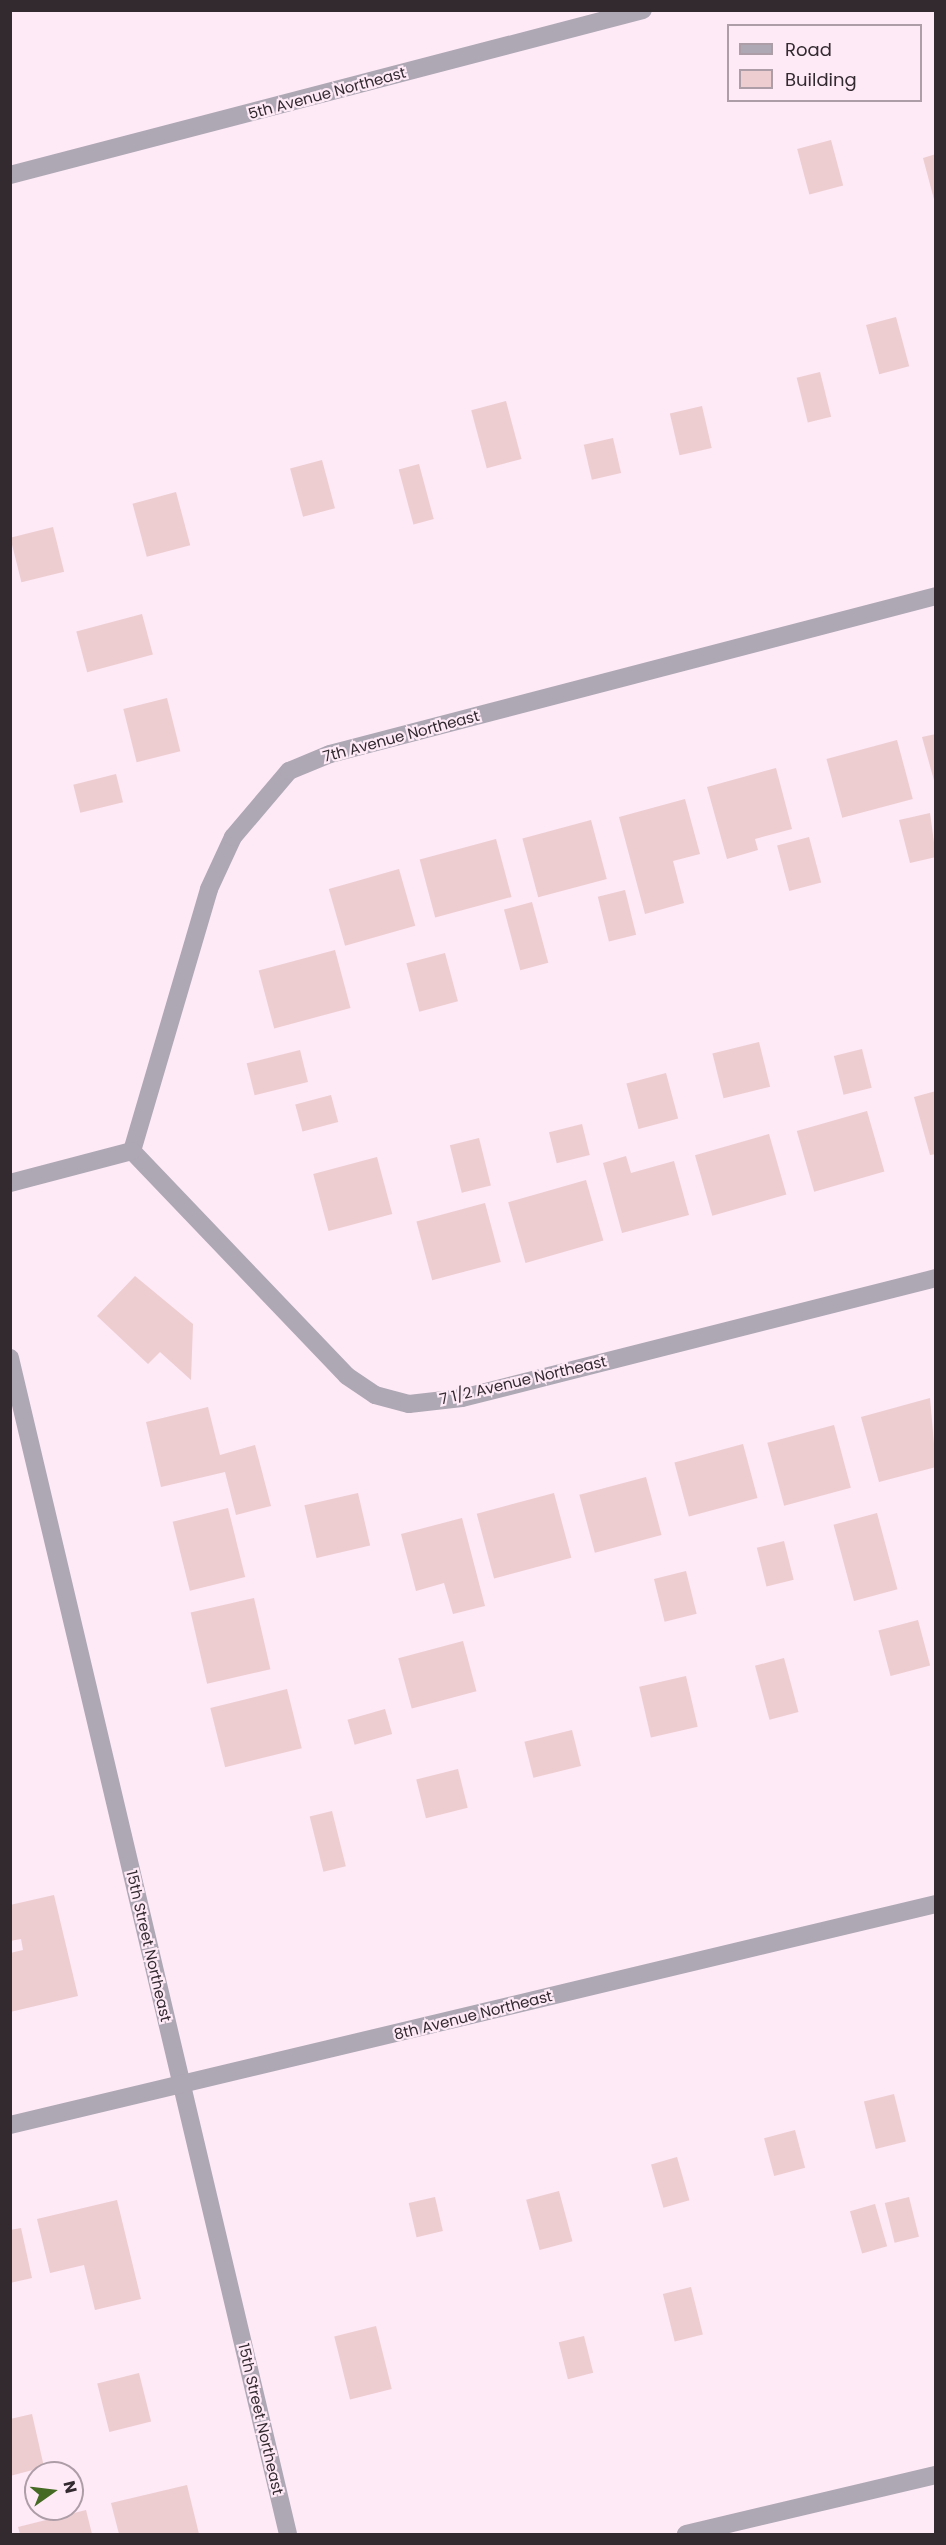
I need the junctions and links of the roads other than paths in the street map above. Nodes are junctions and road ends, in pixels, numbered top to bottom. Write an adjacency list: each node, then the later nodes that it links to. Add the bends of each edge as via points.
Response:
1 (643, 10): 2 (street, 5th Avenue Northeast)
2 (10, 175)
3 (936, 597): 4 (street, 7th Avenue Northeast, via 330,754 289,771 233,837 209,889)
4 (132, 1151): 5 (street); 6 (street, 7 1/2 Avenue Northeast, via 347,1376 375,1395 409,1404 462,1398)
5 (10, 1183)
6 (936, 1278)
7 (10, 1358): 9 (street, 15th Street Northeast)
8 (936, 1904): 9 (street, 8th Avenue Northeast)
9 (182, 2086): 10 (street, 8th Avenue Northeast); 12 (street, 15th Street Northeast)
10 (10, 2125)
11 (936, 2475): 13 (street)
12 (288, 2535)
13 (686, 2535)

